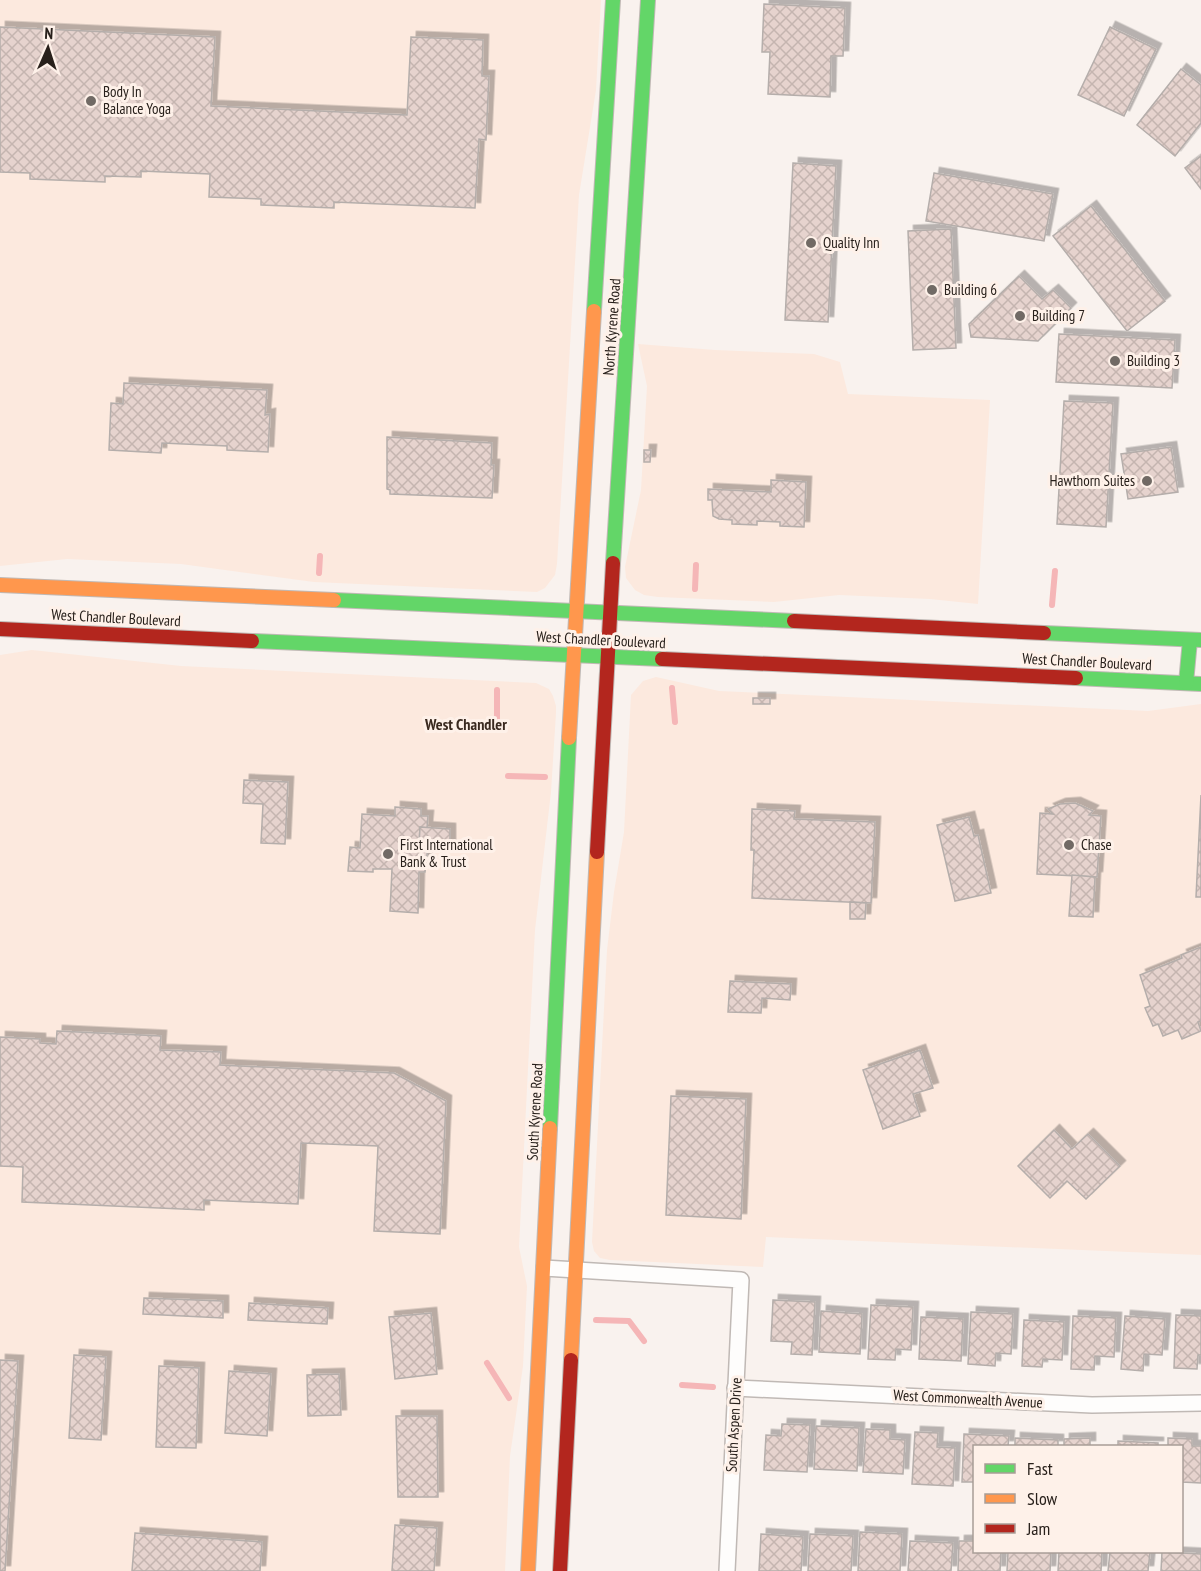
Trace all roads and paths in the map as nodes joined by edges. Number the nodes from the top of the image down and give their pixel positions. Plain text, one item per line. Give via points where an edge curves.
1 (613, 0) edge
2 (648, 0) edge
3 (0, 585) edge
4 (576, 612) junction
5 (611, 614) junction
6 (0, 629) edge
7 (1196, 640) edge
8 (574, 655) junction
9 (607, 657) junction
10 (1186, 683) junction
11 (1201, 684) edge
12 (591, 978) junction
13 (555, 1041) junction
14 (544, 1268) junction
15 (576, 1270) junction
16 (735, 1388) junction
17 (1201, 1403) edge
18 (528, 1571) edge
19 (560, 1571) edge
20 (726, 1571) edge

1 - 4 main road, North Kyrene Road
2 - 5 main road, North Kyrene Road
3 - 4 main road, West Chandler Boulevard
4 - 5 main road, West Chandler Boulevard
4 - 8 main road, North Kyrene Road
5 - 7 main road, West Chandler Boulevard
5 - 9 main road, North Kyrene Road
6 - 8 main road, West Chandler Boulevard
7 - 10 main road
8 - 9 main road, West Chandler Boulevard
8 - 13 main road, South Kyrene Road
9 - 10 main road, West Chandler Boulevard
9 - 12 main road
10 - 11 main road, West Chandler Boulevard
12 - 13 main road via 572,1022
12 - 15 main road
13 - 14 main road, South Kyrene Road
14 - 15 street
14 - 18 main road, South Kyrene Road
15 - 16 street, South Aspen Drive via 741,1280
15 - 19 main road
16 - 17 street, West Commonwealth Avenue via 1092,1405
16 - 20 street, South Aspen Drive

